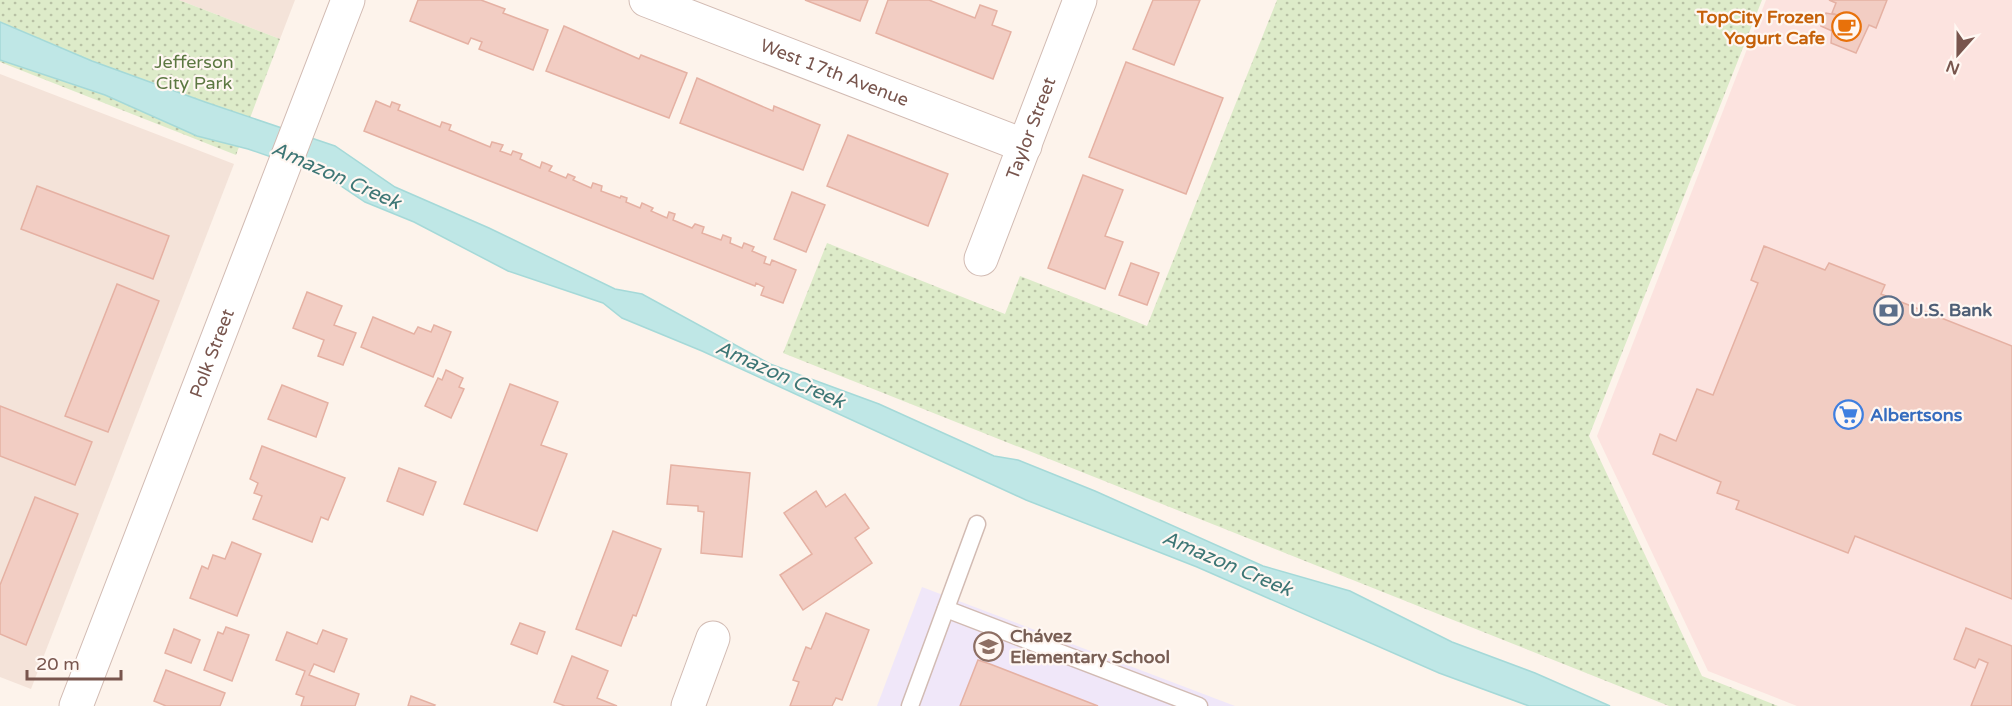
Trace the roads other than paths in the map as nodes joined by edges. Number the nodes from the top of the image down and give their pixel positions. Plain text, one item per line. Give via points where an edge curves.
1 (348, 0) edge
2 (646, 0) edge
3 (1080, 0) edge
4 (1025, 146) junction
5 (981, 259) dead end
6 (977, 524) dead end
7 (946, 609) junction
8 (713, 638) dead end
9 (76, 706) edge
10 (688, 706) edge
11 (910, 706) edge
12 (1199, 706) edge

1 - 9 street, Polk Street
2 - 4 street, West 17th Avenue
3 - 4 street, Taylor Street
4 - 5 street, Taylor Street
6 - 7 lane
7 - 11 lane
7 - 12 lane
8 - 10 street

